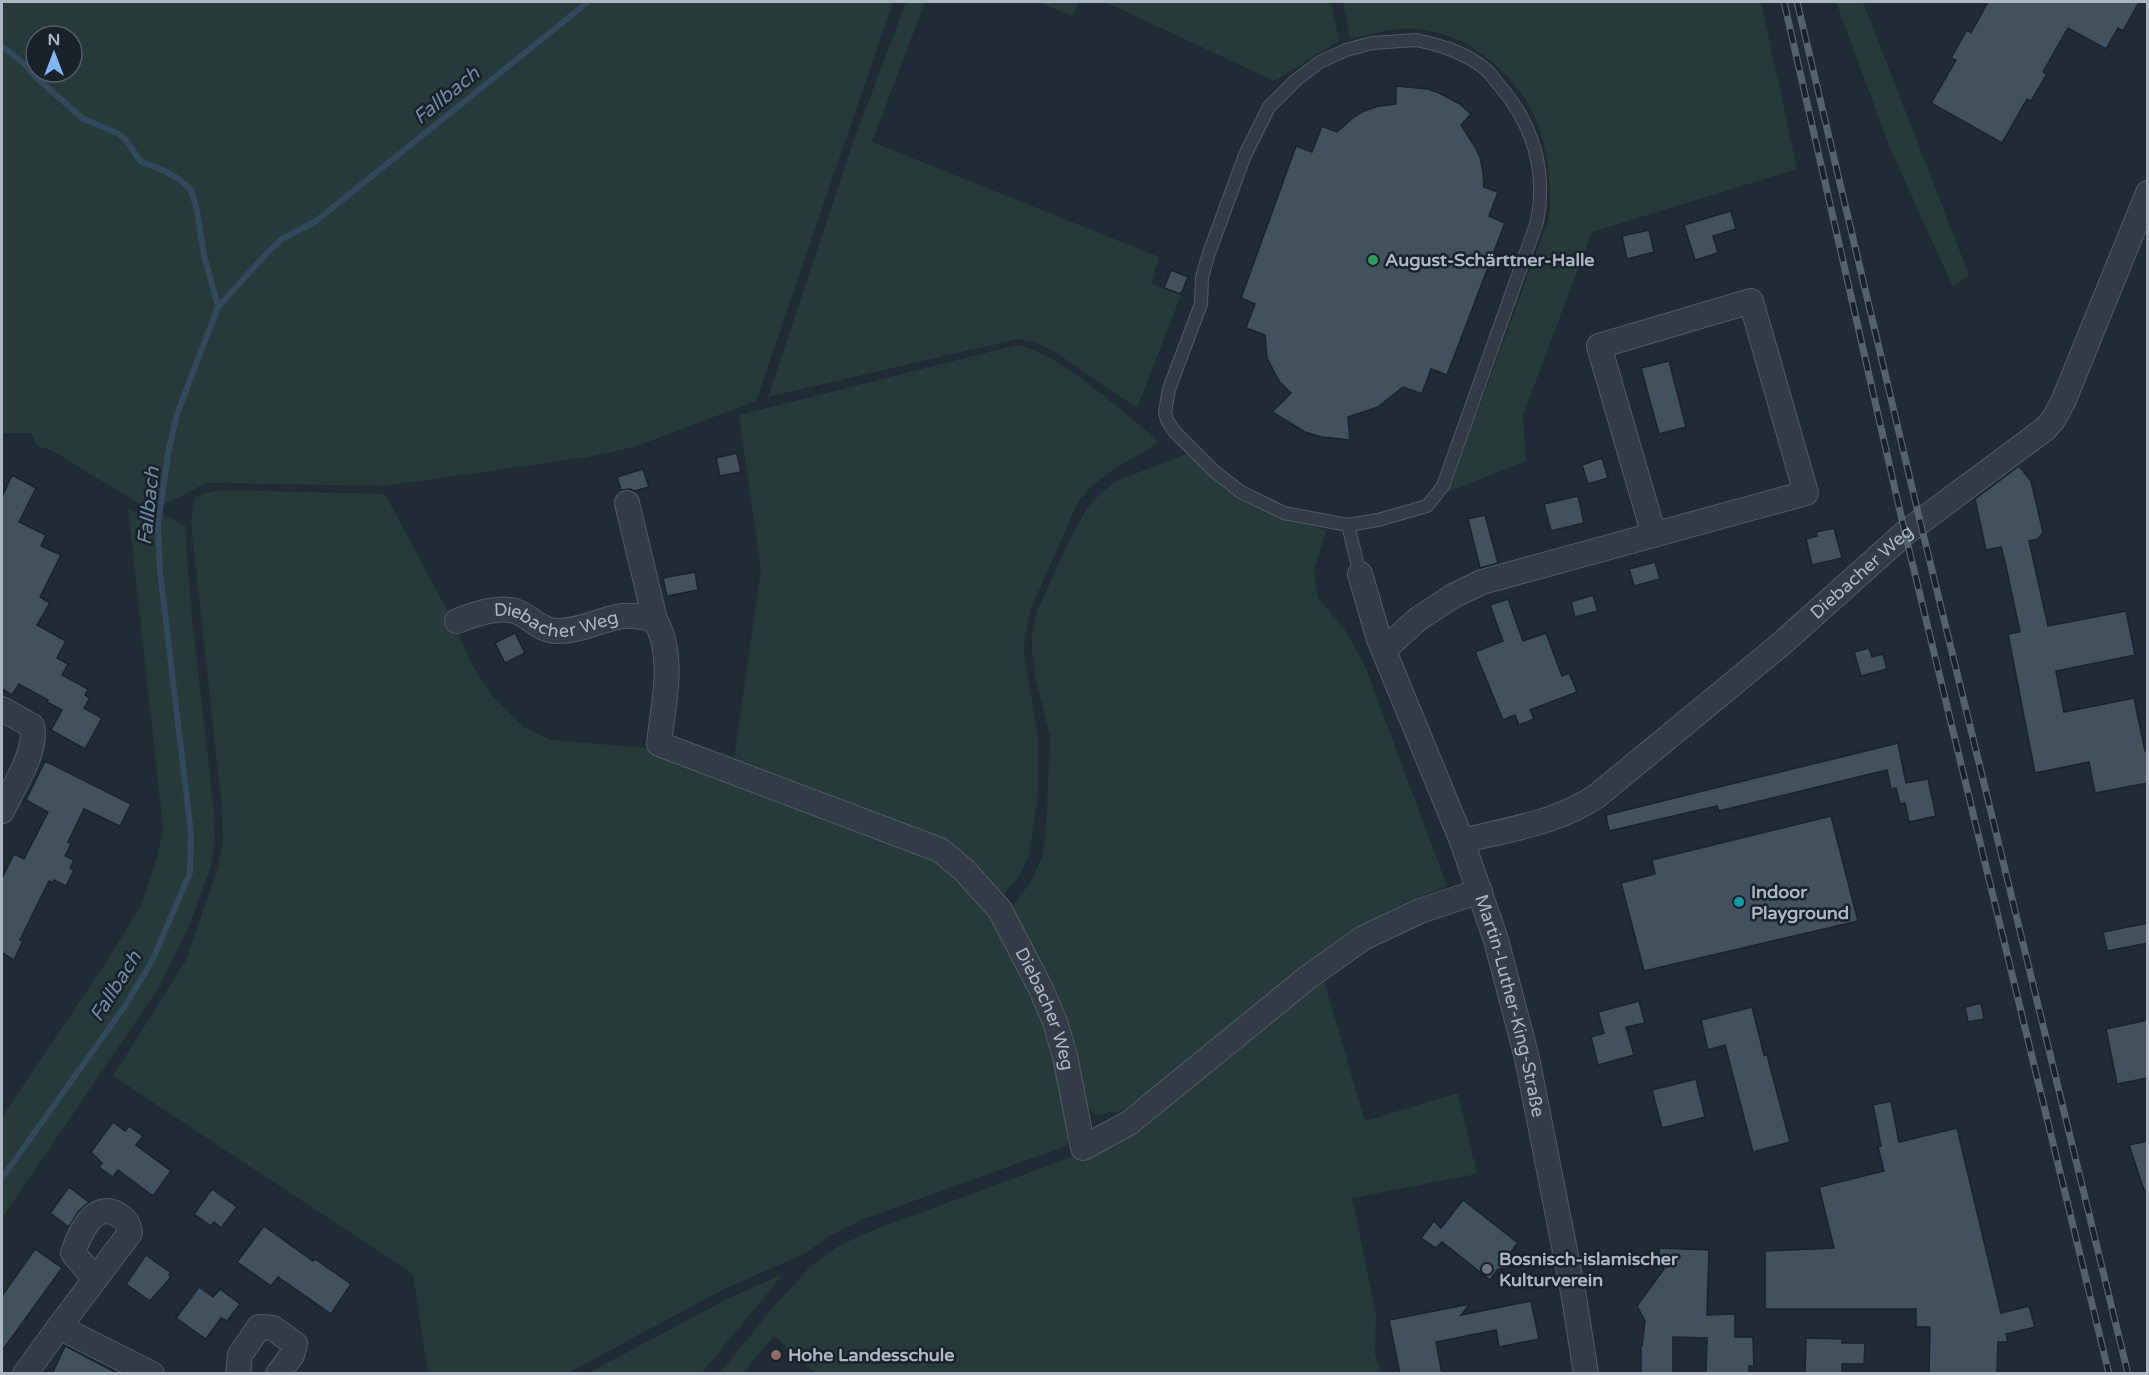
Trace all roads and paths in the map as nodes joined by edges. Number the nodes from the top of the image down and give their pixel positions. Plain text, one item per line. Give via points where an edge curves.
1 (2148, 193) edge
2 (627, 504) dead end
3 (1348, 525) junction
4 (1654, 535) junction
5 (1360, 574) joint
6 (655, 620) junction
7 (457, 621) dead end
8 (1384, 650) junction
9 (2, 709) edge
10 (2, 811) edge
11 (1462, 840) junction
12 (1480, 891) junction
13 (95, 1279) dead end
14 (59, 1327) junction
15 (25, 1374) edge
16 (153, 1374) edge
17 (238, 1374) edge
18 (278, 1374) edge
19 (1586, 1374) edge

1 - 11 street, Diebacher Weg via 2064,402 2045,429 1905,533 1780,645 1581,807
2 - 6 street, Diebacher Weg
3 - 3 lane via 1284,513 1241,492 1205,463 1174,430 1167,420 1166,401 1201,304 1202,277 1209,253 1245,155 1269,107 1320,62 1346,50 1372,43 1416,40 1465,56 1485,69 1506,92 1521,113 1533,141 1541,199 1537,222 1443,486 1427,506
3 - 5 lane
4 - 4 street via 1806,493 1751,301 1599,346
4 - 8 street via 1482,582 1418,619
5 - 8 street, Martin-Luther-King-Straße
6 - 7 street, Diebacher Weg via 623,616 556,631 544,629 515,611 500,610
6 - 12 street, Diebacher Weg via 662,631 666,677 659,744 940,850 1000,910 1055,1022 1083,1148 1129,1122 1307,978 1363,938 1420,911
8 - 11 street, Martin-Luther-King-Straße
9 - 10 street via 32,726 34,735 33,747
11 - 12 street, Martin-Luther-King-Straße
12 - 19 street, Martin-Luther-King-Straße via 1527,1058
13 - 14 street
14 - 15 street
14 - 16 street
17 - 18 street via 240,1355 259,1327 273,1328 295,1344

